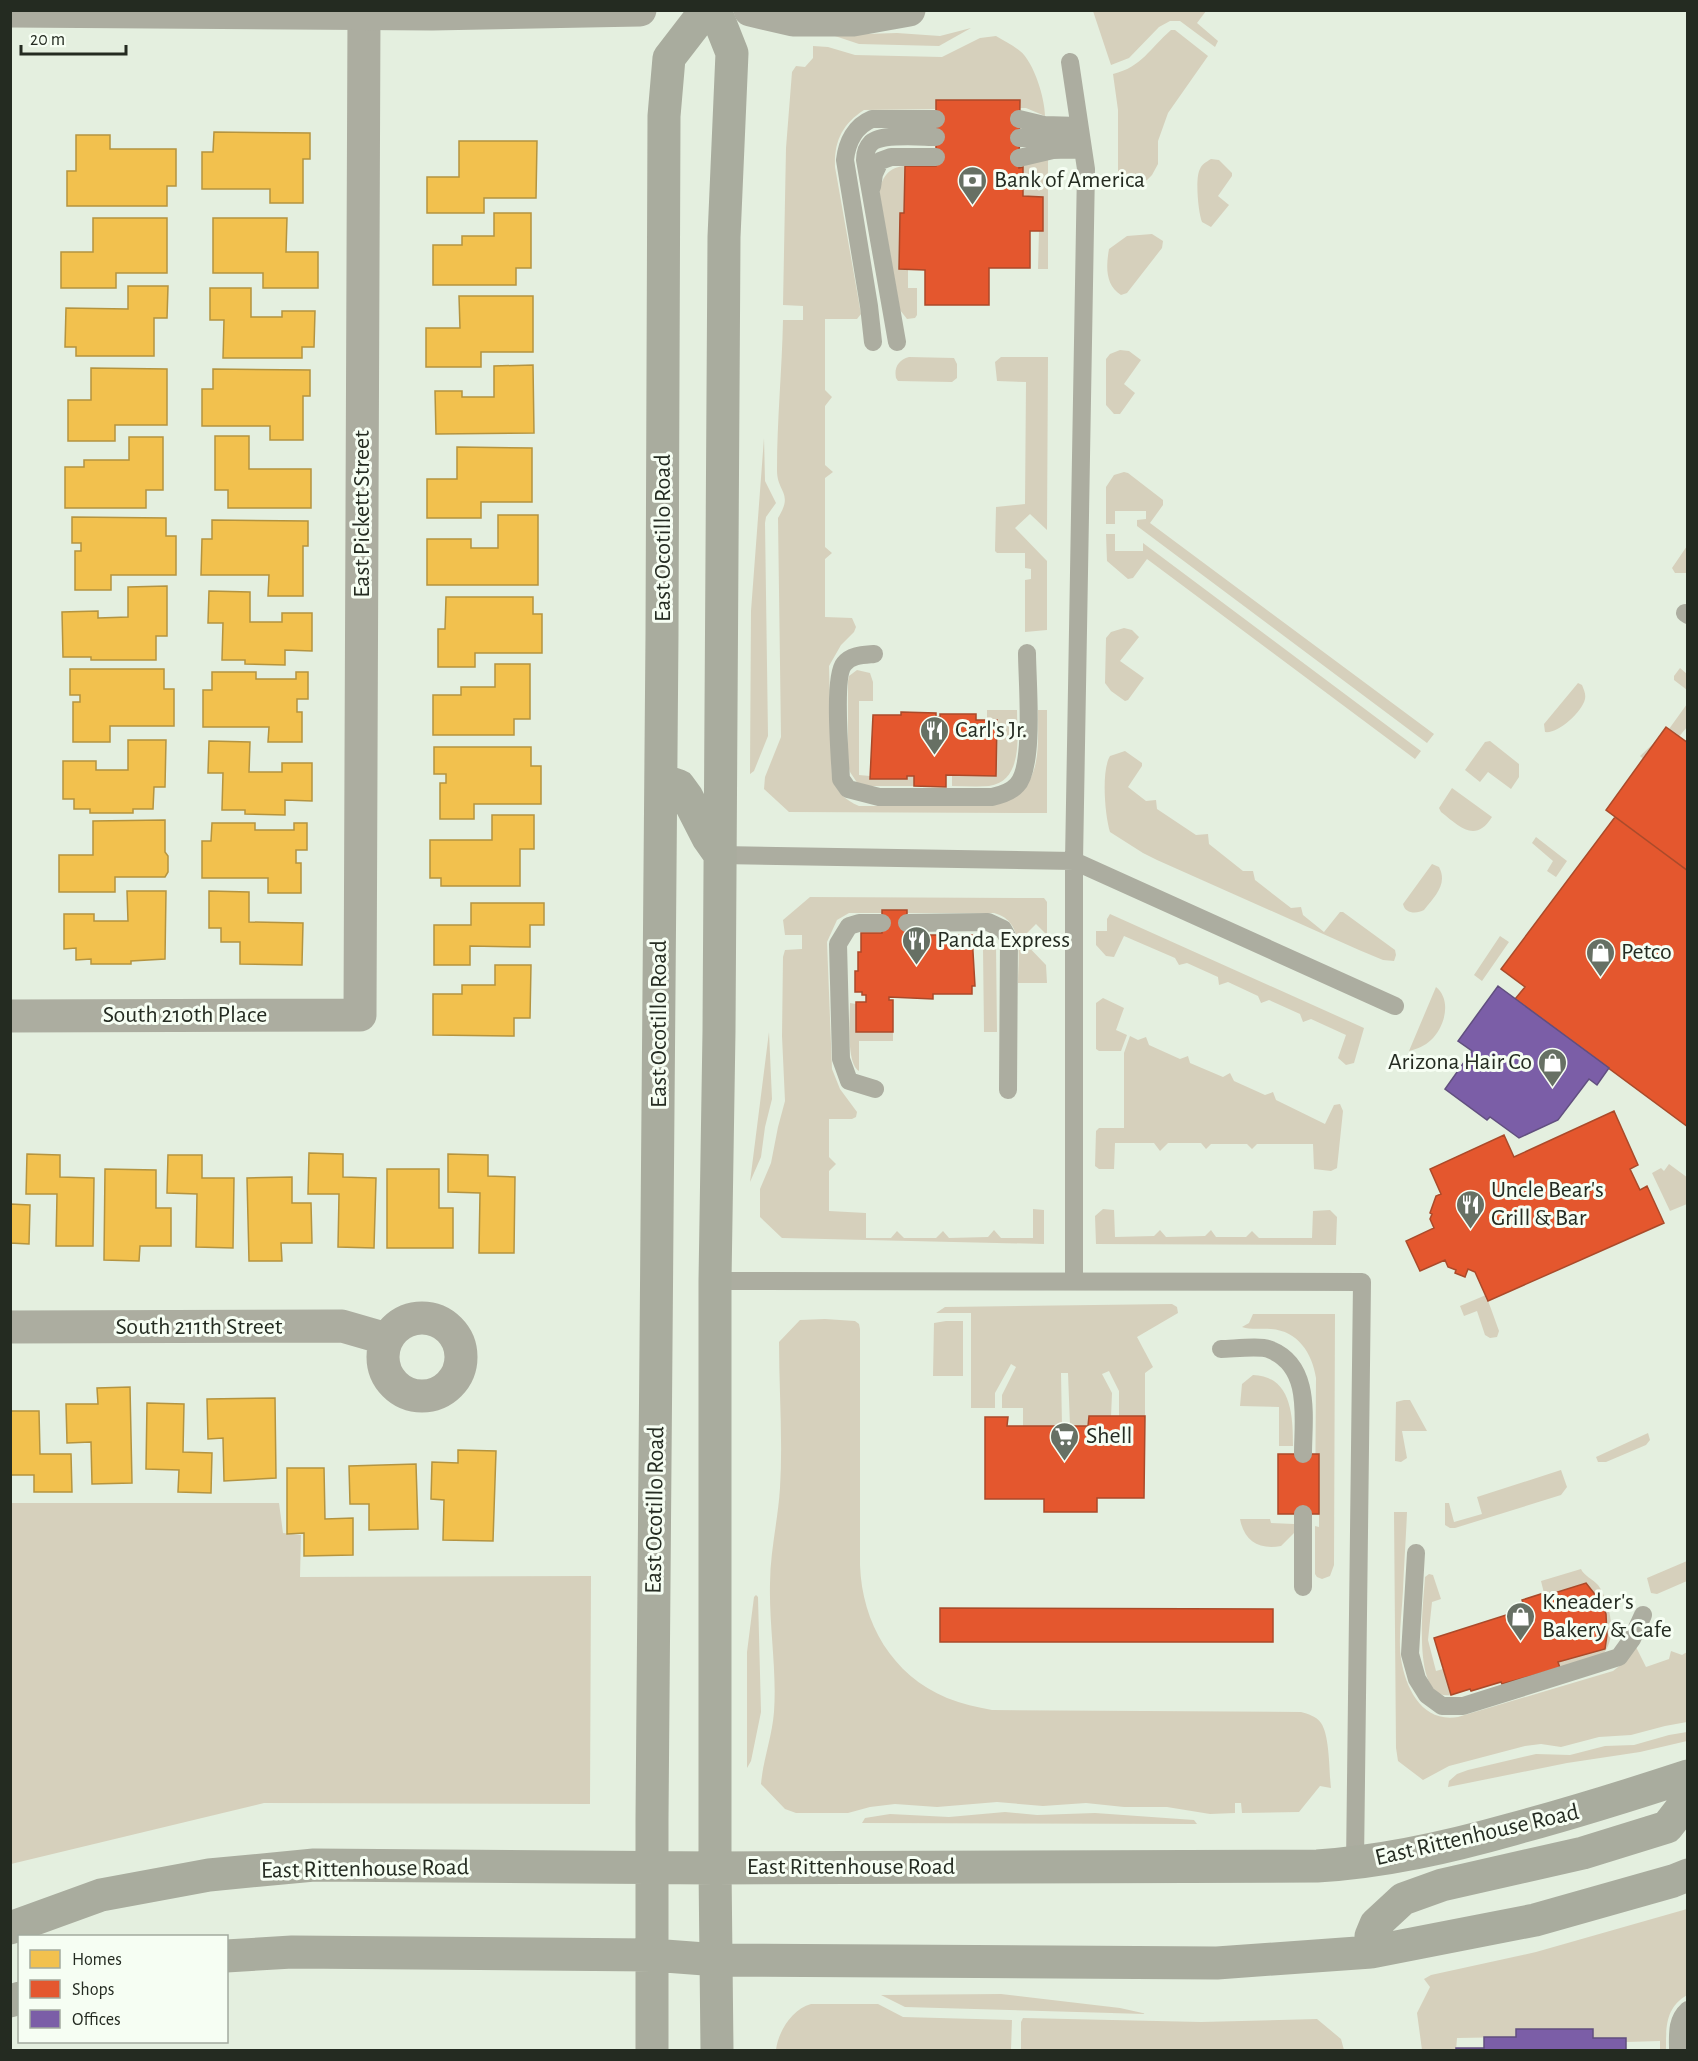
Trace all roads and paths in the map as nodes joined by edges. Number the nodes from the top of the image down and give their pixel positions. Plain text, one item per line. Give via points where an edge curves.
1 (640, 10) edge
2 (706, 10) edge
3 (716, 10) edge
4 (750, 10) edge
5 (909, 10) edge
6 (10, 11) edge
7 (364, 13) junction
8 (1070, 62) dead end
9 (1019, 119) dead end
10 (1019, 138) dead end
11 (1081, 138) junction
12 (936, 157) dead end
13 (1019, 158) dead end
14 (870, 195) junction
15 (873, 342) dead end
16 (897, 342) dead end
17 (1027, 653) dead end
18 (874, 654) dead end
19 (661, 780) junction
20 (720, 855) junction
21 (1074, 861) junction
22 (882, 923) dead end
23 (907, 923) dead end
24 (1395, 1006) dead end
25 (360, 1014) joint
26 (10, 1016) edge
27 (875, 1089) dead end
28 (1008, 1090) dead end
29 (715, 1281) junction
30 (1074, 1281) junction
31 (10, 1327) edge
32 (387, 1339) dead end
33 (1221, 1349) dead end
34 (1303, 1454) dead end
35 (1304, 1514) dead end
36 (1416, 1553) dead end
37 (1303, 1587) dead end
38 (1642, 1615) dead end
39 (1688, 1776) edge
40 (1688, 1800) edge
41 (1355, 1864) junction
42 (652, 1867) junction
43 (715, 1868) junction
44 (1688, 1875) edge
45 (10, 1928) edge
46 (1371, 1952) junction
47 (228, 1956) edge
48 (652, 1956) junction
49 (717, 1960) junction
50 (1688, 2010) edge
51 (652, 2050) edge
52 (717, 2050) edge
53 (1677, 2050) edge

1 - 7 street
2 - 19 main road, East Ocotillo Road via 669,58 664,116
3 - 20 main road via 732,53 724,237
4 - 5 street via 793,20 853,20
6 - 7 street
7 - 25 street, East Pickett Street
8 - 11 lane
9 - 11 lane
10 - 11 lane
11 - 13 lane
11 - 21 lane via 1086,169
12 - 14 lane via 891,157 880,161
14 - 15 lane via 865,160 872,142 936,128 872,119 854,133 846,152
14 - 16 lane
17 - 18 lane via 1027,763 1018,784 992,797 879,797 848,789 841,779 838,680 844,664 856,656
19 - 20 main road via 679,786
19 - 42 main road, East Ocotillo Road
20 - 21 lane
20 - 29 main road
21 - 24 lane
21 - 30 lane
22 - 27 lane via 849,926 838,944 841,1059 849,1081
23 - 28 lane via 988,922 1003,929 1009,940
25 - 26 street, South 210th Place
29 - 30 lane
29 - 43 main road
30 - 41 lane via 1362,1282
31 - 32 street, South 211th Street via 342,1326
33 - 34 lane via 1270,1349 1289,1362 1304,1400
35 - 37 lane
36 - 38 lane via 1410,1654 1417,1679 1427,1695 1442,1706 1463,1706 1618,1657 1632,1639
39 - 41 main road, East Rittenhouse Road via 1460,1844
40 - 46 main road via 1667,1827 1583,1853 1442,1885 1403,1899 1376,1924
41 - 43 main road, East Rittenhouse Road
42 - 43 main road, East Rittenhouse Road
42 - 45 main road, East Rittenhouse Road via 314,1865 220,1874 101,1895
42 - 48 main road, East Ocotillo Road
43 - 49 main road
44 - 46 main road via 1534,1920
46 - 49 main road via 1217,1963
47 - 48 main road via 292,1952
48 - 49 main road
48 - 51 main road, East Ocotillo Road
49 - 52 main road
50 - 53 lane via 1677,2028

